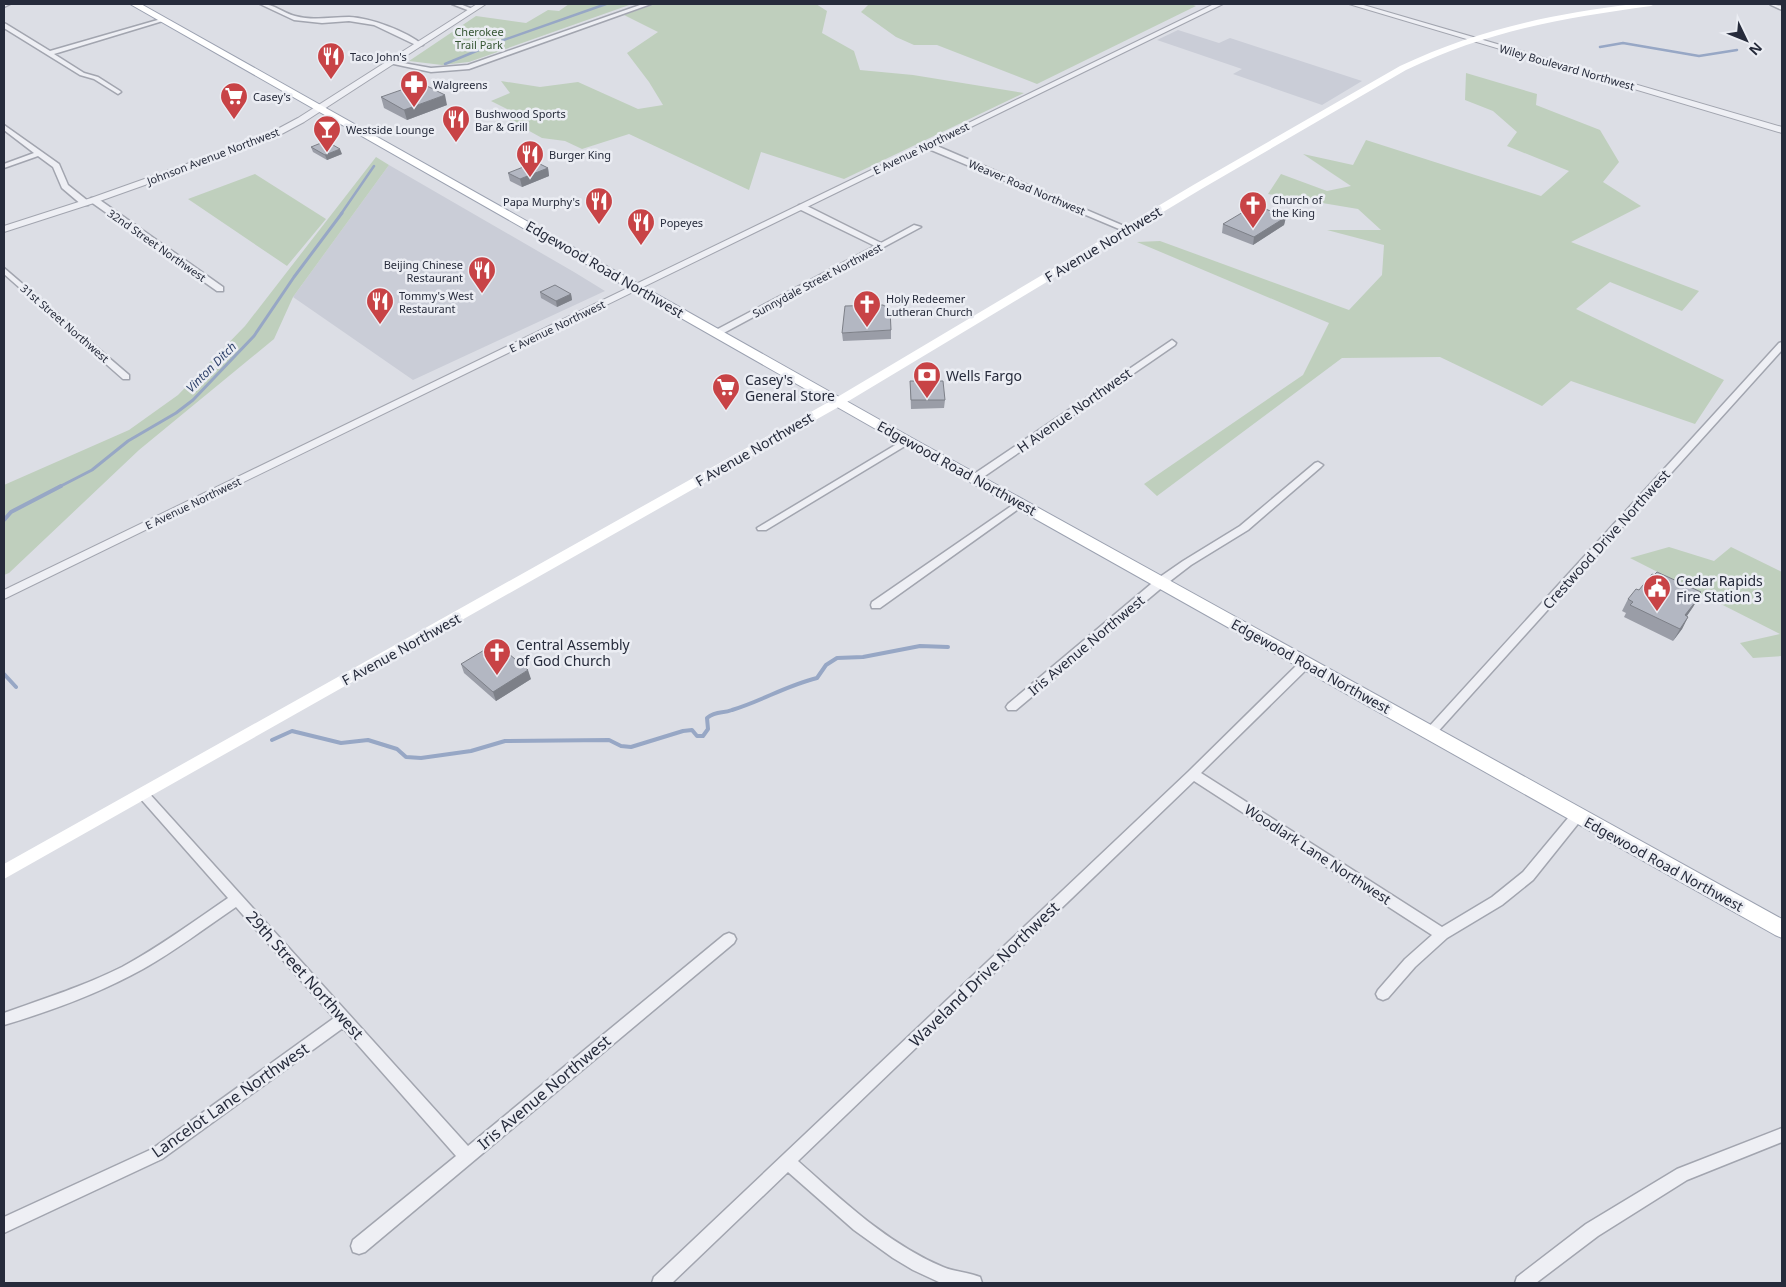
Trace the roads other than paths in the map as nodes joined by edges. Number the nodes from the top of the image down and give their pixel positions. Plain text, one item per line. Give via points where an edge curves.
1 (135, 4) edge
2 (264, 4) edge
3 (454, 4) edge
4 (482, 4) edge
5 (648, 4) edge
6 (1219, 4) edge
7 (1353, 4) edge
8 (1651, 4) edge
9 (1773, 4) edge
10 (1782, 8) edge
11 (472, 10) junction
12 (163, 20) junction
13 (4, 25) edge
14 (1470, 38) junction
15 (420, 44) junction
16 (50, 53) junction
17 (392, 63) junction
18 (118, 92) dead end
19 (320, 108) junction
20 (4, 127) edge
21 (1782, 130) edge
22 (926, 145) junction
23 (40, 153) junction
24 (4, 166) edge
25 (90, 202) junction
26 (802, 206) junction
27 (917, 227) dead end
28 (4, 229) edge
29 (1127, 229) junction
30 (882, 246) junction
31 (4, 270) edge
32 (636, 287) junction
33 (220, 289) dead end
34 (717, 333) junction
35 (1172, 342) dead end
36 (1782, 345) edge
37 (1777, 358) edge
38 (126, 377) dead end
39 (838, 402) junction
40 (907, 441) junction
41 (1318, 465) dead end
42 (975, 478) junction
43 (1020, 503) junction
44 (762, 528) dead end
45 (1161, 582) junction
46 (4, 595) edge
47 (876, 605) dead end
48 (1306, 663) junction
49 (1012, 706) dead end
50 (1430, 733) junction
51 (1193, 774) junction
52 (143, 794) junction
53 (1578, 816) junction
54 (4, 872) edge
55 (237, 899) junction
56 (1782, 929) edge
57 (1442, 934) junction
58 (729, 939) dead end
59 (1383, 994) dead end
60 (4, 1019) edge
61 (344, 1019) junction
62 (1782, 1135) edge
63 (466, 1156) junction
64 (788, 1161) junction
65 (4, 1225) edge
66 (359, 1246) dead end
67 (660, 1283) edge
68 (974, 1283) edge
69 (1523, 1283) edge

1 - 12 main road, Edgewood Road Northwest
2 - 15 street via 294,18 376,23
3 - 11 street
4 - 11 street, Johnson Avenue Northwest
5 - 17 street via 469,67 431,70
6 - 22 street, E Avenue Northwest
7 - 14 street, Wiley Boulevard Northwest
8 - 14 main road, F Avenue Northwest via 1534,21
9 - 10 street
11 - 15 street, Johnson Avenue Northwest
12 - 16 street
12 - 19 main road, Edgewood Road Northwest
13 - 16 street
14 - 21 street, Wiley Boulevard Northwest
14 - 29 main road, F Avenue Northwest via 1403,68
15 - 17 street, Johnson Avenue Northwest
16 - 18 street
17 - 19 street, Johnson Avenue Northwest
19 - 25 street, Johnson Avenue Northwest via 257,142
19 - 32 main road, Edgewood Road Northwest
20 - 23 street, 32nd Street Northwest
22 - 26 street, E Avenue Northwest
22 - 29 street, Weaver Road Northwest
23 - 24 street
23 - 25 street, 32nd Street Northwest via 56,166 65,186
25 - 28 street, Johnson Avenue Northwest
25 - 33 street, 32nd Street Northwest
26 - 30 street
26 - 32 street, E Avenue Northwest
27 - 30 street, Sunnydale Street Northwest
29 - 39 main road, F Avenue Northwest
30 - 34 street, Sunnydale Street Northwest
31 - 38 street, 31st Street Northwest
32 - 34 main road, Edgewood Road Northwest
32 - 46 street, E Avenue Northwest
34 - 39 main road, Edgewood Road Northwest
35 - 42 street, H Avenue Northwest
36 - 37 street, Crestwood Drive Northwest
37 - 50 street, Crestwood Drive Northwest
39 - 40 main road, Edgewood Road Northwest
39 - 52 main road, F Avenue Northwest
40 - 42 main road, Edgewood Road Northwest
40 - 44 street
41 - 45 street, Iris Avenue Northwest via 1244,528
42 - 43 main road, Edgewood Road Northwest
43 - 45 main road, Edgewood Road Northwest
43 - 47 street
45 - 48 main road, Edgewood Road Northwest
45 - 49 street, Iris Avenue Northwest
48 - 50 main road, Edgewood Road Northwest
48 - 51 street, Waveland Drive Northwest
50 - 53 main road, Edgewood Road Northwest
51 - 57 street, Woodlark Lane Northwest
51 - 64 street, Waveland Drive Northwest
52 - 54 main road, F Avenue Northwest
52 - 55 street, 29th Street Northwest
53 - 56 main road, Edgewood Road Northwest
53 - 57 street via 1528,876 1497,900
55 - 60 street via 126,972
55 - 61 street, 29th Street Northwest
57 - 59 street
58 - 63 street, Iris Avenue Northwest
61 - 63 street, 29th Street Northwest
61 - 65 street, Lancelot Lane Northwest via 157,1154
62 - 69 street via 1682,1174 1592,1230
63 - 66 street, Iris Avenue Northwest
64 - 67 street, Waveland Drive Northwest
64 - 68 street via 849,1216 891,1248 942,1275

